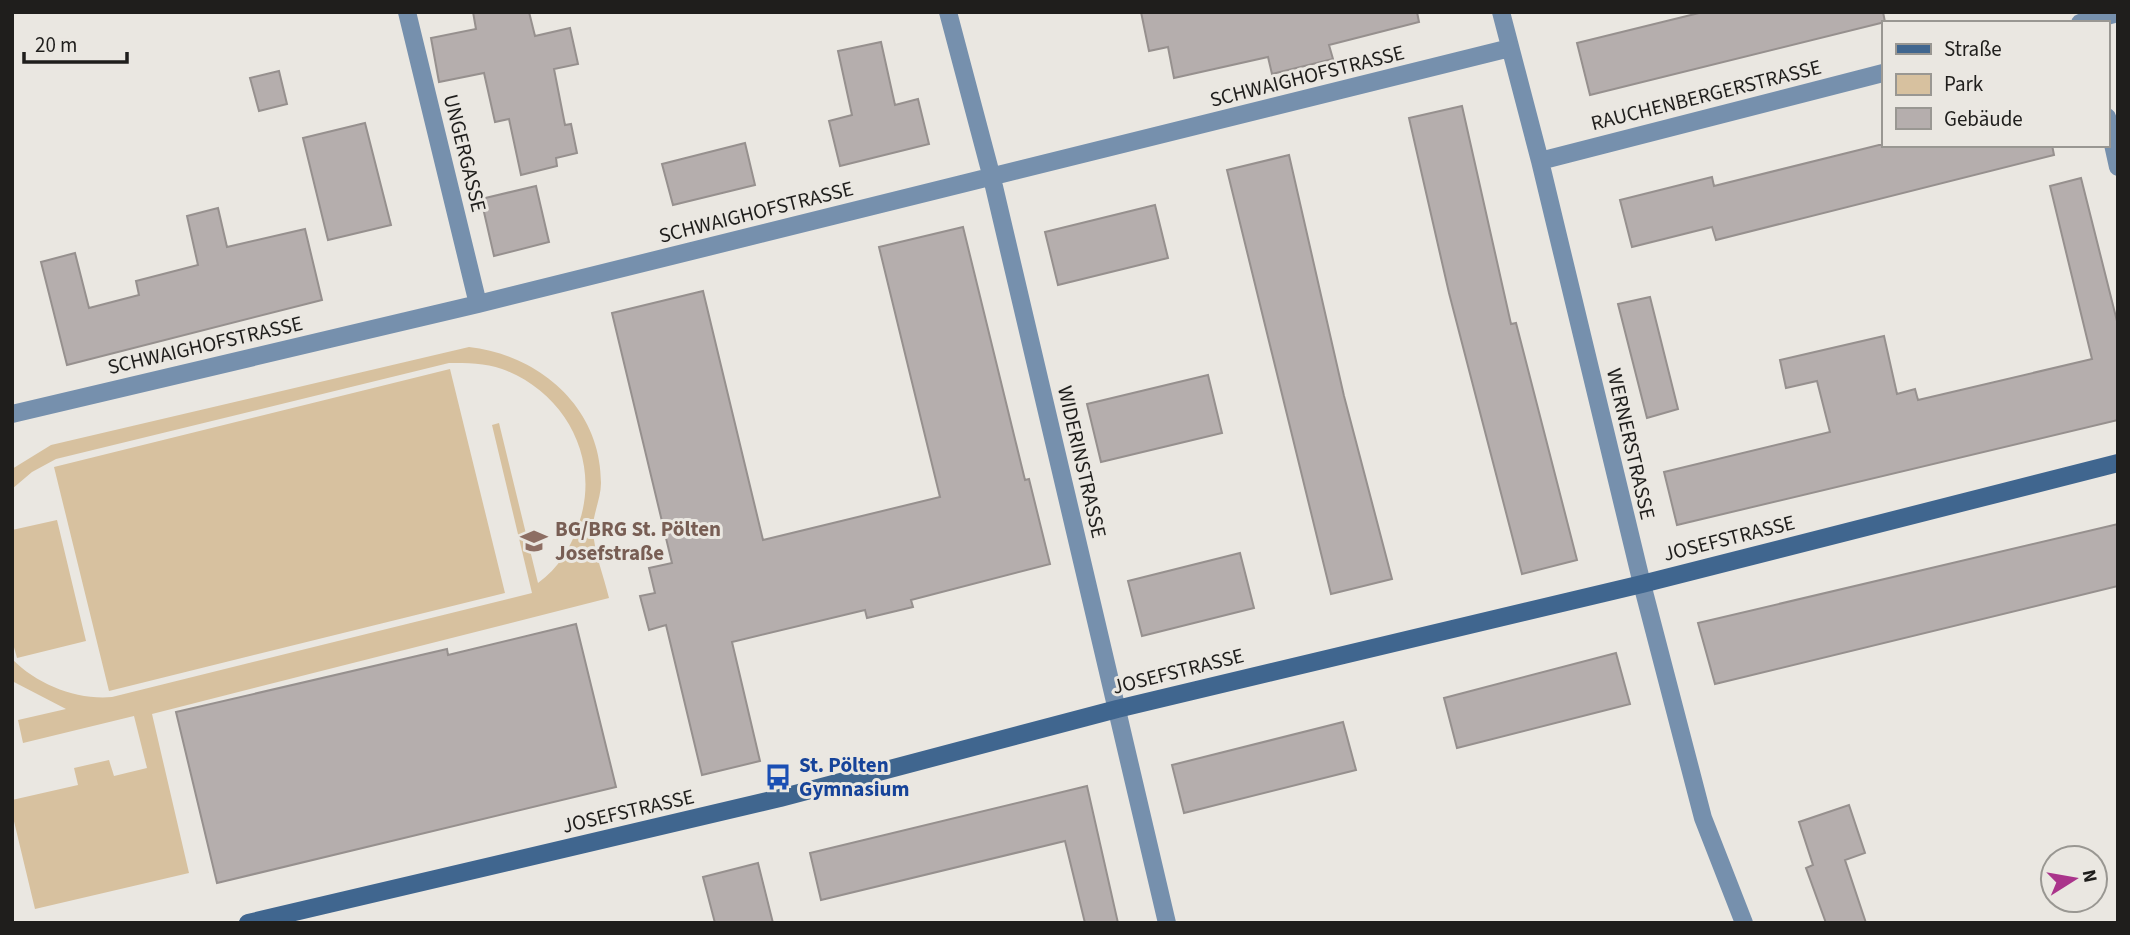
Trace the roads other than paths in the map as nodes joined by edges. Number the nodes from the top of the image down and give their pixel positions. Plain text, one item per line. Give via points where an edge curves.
1 (407, 12) edge
2 (948, 12) edge
3 (1501, 12) edge
4 (2118, 13) edge
5 (2085, 20) edge
6 (1510, 48) junction
7 (1882, 73) edge
8 (2109, 126) edge
9 (1540, 161) junction
10 (2118, 167) edge
11 (992, 178) junction
12 (478, 304) junction
13 (12, 414) edge
14 (2118, 463) edge
15 (1642, 584) junction
16 (1117, 709) junction
17 (248, 923) edge
18 (1167, 923) edge
19 (1744, 923) edge

1 - 12 street, UNGERGASSE
2 - 11 street, WIDERINSTRASSE
3 - 6 street, WERNERSTRASSE
4 - 5 street
6 - 9 street, WERNERSTRASSE
6 - 11 street, SCHWAIGHOFSTRASSE
7 - 9 street, RAUCHENBERGERSTRASSE
8 - 10 street
9 - 15 street, WERNERSTRASSE
11 - 12 street, SCHWAIGHOFSTRASSE
11 - 16 street, WIDERINSTRASSE
12 - 13 street, SCHWAIGHOFSTRASSE
14 - 15 street, JOSEFSTRASSE
15 - 16 street, JOSEFSTRASSE
15 - 19 street, WERNERSTRASSE via 1703,818
16 - 17 street, JOSEFSTRASSE via 780,798
16 - 18 street, WIDERINSTRASSE

